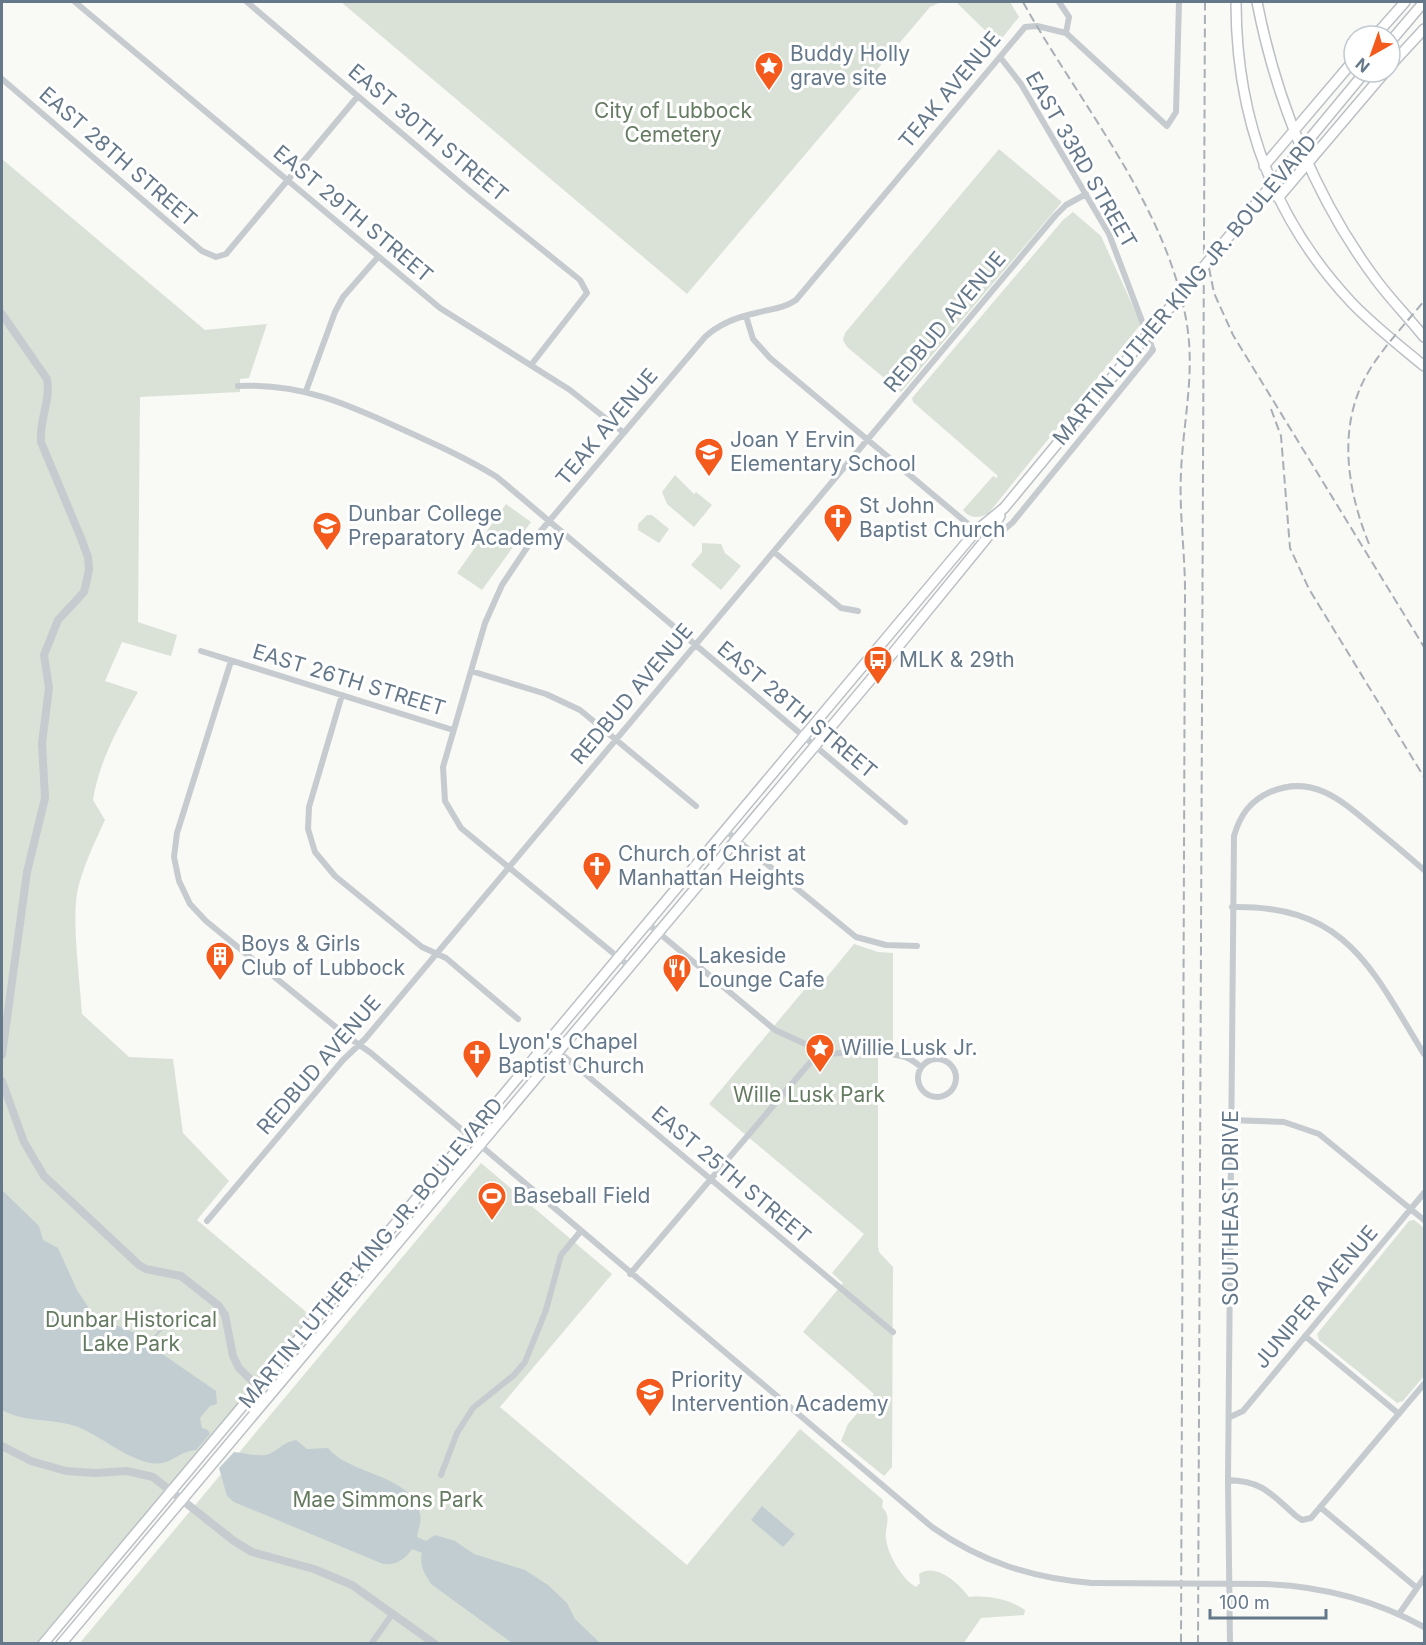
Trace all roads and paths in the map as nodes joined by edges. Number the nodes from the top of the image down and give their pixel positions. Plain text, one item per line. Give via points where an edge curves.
1 (75, 2) edge
2 (247, 2) edge
3 (1059, 2) edge
4 (1179, 2) edge
5 (1236, 2) edge
6 (1257, 2) edge
7 (1405, 2) edge
8 (1424, 2) edge
9 (1386, 24) edge
10 (1402, 28) edge
11 (1424, 32) edge
12 (1066, 33) junction
13 (1402, 54) edge
14 (1000, 57) junction
15 (1342, 74) edge
16 (2, 79) edge
17 (1355, 84) edge
18 (1375, 84) edge
19 (358, 96) junction
20 (1295, 128) junction
21 (1307, 162) junction
22 (1264, 166) junction
23 (287, 180) junction
24 (1086, 194) junction
25 (1278, 198) junction
26 (378, 257) junction
27 (2, 315) edge
28 (746, 316) junction
29 (1425, 337) edge
30 (531, 365) junction
31 (1425, 366) edge
32 (238, 386) dead end
33 (306, 391) junction
34 (624, 433) junction
35 (869, 440) junction
36 (1004, 508) junction
37 (549, 521) junction
38 (976, 531) junction
39 (986, 539) junction
40 (774, 552) junction
41 (858, 611) dead end
42 (695, 645) junction
43 (201, 651) dead end
44 (231, 660) junction
45 (471, 671) junction
46 (342, 695) junction
47 (453, 730) junction
48 (803, 737) junction
49 (616, 738) junction
50 (814, 746) junction
51 (696, 806) dead end
52 (905, 822) dead end
53 (725, 830) junction
54 (736, 839) junction
55 (508, 866) junction
56 (1425, 870) edge
57 (1232, 907) junction
58 (647, 923) junction
59 (658, 932) junction
60 (917, 946) dead end
61 (436, 954) junction
62 (618, 957) junction
63 (630, 966) junction
64 (518, 1019) dead end
65 (547, 1042) junction
66 (359, 1045) junction
67 (558, 1051) junction
68 (828, 1054) junction
69 (1425, 1054) edge
70 (2, 1055) edge
71 (921, 1067) junction
72 (2, 1081) edge
73 (1231, 1120) junction
74 (467, 1136) junction
75 (478, 1146) junction
76 (711, 1180) junction
77 (1425, 1193) edge
78 (1412, 1209) junction
79 (1425, 1220) edge
80 (207, 1221) dead end
81 (580, 1232) junction
82 (630, 1274) junction
83 (893, 1332) dead end
84 (1305, 1336) junction
85 (1425, 1384) edge
86 (259, 1388) junction
87 (1399, 1414) junction
88 (1230, 1417) junction
89 (2, 1446) edge
90 (441, 1475) dead end
91 (1228, 1480) junction
92 (172, 1491) junction
93 (183, 1500) junction
94 (1320, 1508) junction
95 (1425, 1578) edge
96 (1417, 1588) junction
97 (393, 1613) junction
98 (1399, 1614) junction
99 (1425, 1628) edge
100 (43, 1644) edge
101 (61, 1644) edge
102 (371, 1644) edge
103 (435, 1644) edge
104 (1230, 1644) edge

1 - 23 street, EAST 29TH STREET
2 - 19 street, EAST 30TH STREET
3 - 12 street via 1069,17
4 - 12 street via 1176,112 1167,126
5 - 22 main road via 1236,45 1243,98
6 - 20 main road via 1266,48
7 - 9 main road
8 - 10 main road
11 - 13 main road
12 - 14 street, TEAK AVENUE via 1025,27
14 - 24 street, EAST 33RD STREET via 1021,84
14 - 28 street, TEAK AVENUE via 796,300
15 - 20 main road
16 - 23 street, EAST 28TH STREET via 202,251 216,257 226,254
17 - 36 main road, MARTIN LUTHER KING JR. BOULEVARD, bridge
18 - 21 main road
19 - 23 street
19 - 30 street, EAST 30TH STREET via 580,280 587,293
20 - 21 main road
20 - 22 main road
21 - 25 main road
21 - 29 main road via 1328,205 1377,282
22 - 25 main road
23 - 26 street, EAST 29TH STREET
24 - 35 street, REDBUD AVENUE via 1055,216
24 - 39 street, EAST 33RD STREET via 1109,234 1153,350 1018,517 997,536
25 - 31 main road via 1305,246 1335,284 1375,325
26 - 30 street, EAST 29TH STREET via 449,314
26 - 33 street via 343,297
27 - 70 street via 47,379 41,442 81,538 89,570 84,592 58,620 44,655 49,688 42,743 45,798 27,872
28 - 34 street, TEAK AVENUE via 705,337
28 - 35 street via 760,348
30 - 34 street, EAST 29TH STREET via 577,394
32 - 33 street, EAST 28TH STREET
33 - 37 street, EAST 28TH STREET via 346,404 467,459 497,477
34 - 37 street, TEAK AVENUE
35 - 38 street
35 - 40 street, REDBUD AVENUE
36 - 38 main road, MARTIN LUTHER KING JR. BOULEVARD
36 - 39 main road, MARTIN LUTHER KING JR. BOULEVARD
37 - 42 street, EAST 28TH STREET
37 - 45 street, TEAK AVENUE via 502,585 485,623
38 - 39 street
38 - 48 main road, MARTIN LUTHER KING JR. BOULEVARD
39 - 50 main road, MARTIN LUTHER KING JR. BOULEVARD
40 - 41 street via 841,608
40 - 42 street, REDBUD AVENUE
42 - 48 street, EAST 28TH STREET
42 - 49 street, REDBUD AVENUE
43 - 44 street, EAST 26TH STREET
44 - 46 street, EAST 26TH STREET
44 - 66 street via 177,833 176,869 184,893 206,921
45 - 47 street, TEAK AVENUE
45 - 49 street via 564,702
46 - 47 street, EAST 26TH STREET
46 - 61 street via 311,797 311,842 328,870 422,947
47 - 55 street, EAST 26TH STREET via 443,767 445,801 460,828
48 - 50 street, EAST 28TH STREET
48 - 53 main road, MARTIN LUTHER KING JR. BOULEVARD
49 - 51 street
49 - 55 street, REDBUD AVENUE
50 - 52 street, EAST 28TH STREET
50 - 54 main road, MARTIN LUTHER KING JR. BOULEVARD
53 - 54 street
53 - 58 main road, MARTIN LUTHER KING JR. BOULEVARD
54 - 59 main road, MARTIN LUTHER KING JR. BOULEVARD
54 - 60 street via 856,937 886,945
55 - 61 street, REDBUD AVENUE
55 - 62 street, EAST 26TH STREET
56 - 57 street, SOUTHEAST DRIVE via 1328,792 1293,786 1274,790 1248,806 1237,826
57 - 69 street via 1257,906 1291,913 1344,939 1373,971
57 - 73 street, SOUTHEAST DRIVE
58 - 59 street
58 - 62 main road, MARTIN LUTHER KING JR. BOULEVARD
59 - 63 main road, MARTIN LUTHER KING JR. BOULEVARD
59 - 68 street via 775,1030
61 - 64 street via 446,958
61 - 66 street, REDBUD AVENUE
62 - 63 street, EAST 26TH STREET
62 - 65 main road, MARTIN LUTHER KING JR. BOULEVARD
63 - 67 main road, MARTIN LUTHER KING JR. BOULEVARD
65 - 67 street, EAST 25TH STREET
65 - 74 main road, MARTIN LUTHER KING JR. BOULEVARD
66 - 74 street
66 - 80 street, REDBUD AVENUE
67 - 75 main road, MARTIN LUTHER KING JR. BOULEVARD
67 - 76 street, EAST 25TH STREET
68 - 71 street via 895,1054
68 - 76 street via 807,1064
71 - 71 street via 918,1080 924,1093 936,1098 951,1092 956,1077 949,1064 933,1060
72 - 86 street via 24,1142 44,1176 139,1265 181,1276 219,1306 225,1315 233,1356
73 - 78 street via 1284,1122 1319,1134
73 - 88 street, SOUTHEAST DRIVE
74 - 75 street
74 - 86 main road, MARTIN LUTHER KING JR. BOULEVARD
75 - 81 street
75 - 93 main road, MARTIN LUTHER KING JR. BOULEVARD
76 - 82 street
76 - 83 street, EAST 25TH STREET
77 - 78 street, JUNIPER AVENUE
78 - 79 street
78 - 84 street, JUNIPER AVENUE
81 - 82 street
81 - 90 street via 561,1255 546,1310 525,1362 472,1408 457,1433
82 - 98 street, bridge via 964,1549 1054,1580 1298,1585 1338,1592
84 - 87 street
84 - 88 street, JUNIPER AVENUE via 1243,1411
85 - 87 street
86 - 92 main road, MARTIN LUTHER KING JR. BOULEVARD
87 - 94 street
88 - 91 street, SOUTHEAST DRIVE
89 - 92 street via 46,1467 80,1473 141,1473
91 - 94 street via 1259,1485 1302,1520 1311,1518
91 - 104 street, SOUTHEAST DRIVE
92 - 93 street
92 - 100 main road, MARTIN LUTHER KING JR. BOULEVARD
93 - 97 street via 252,1552 336,1576
93 - 101 main road, MARTIN LUTHER KING JR. BOULEVARD
94 - 96 street
95 - 96 street
96 - 98 street
97 - 102 street
97 - 103 street
98 - 99 street

